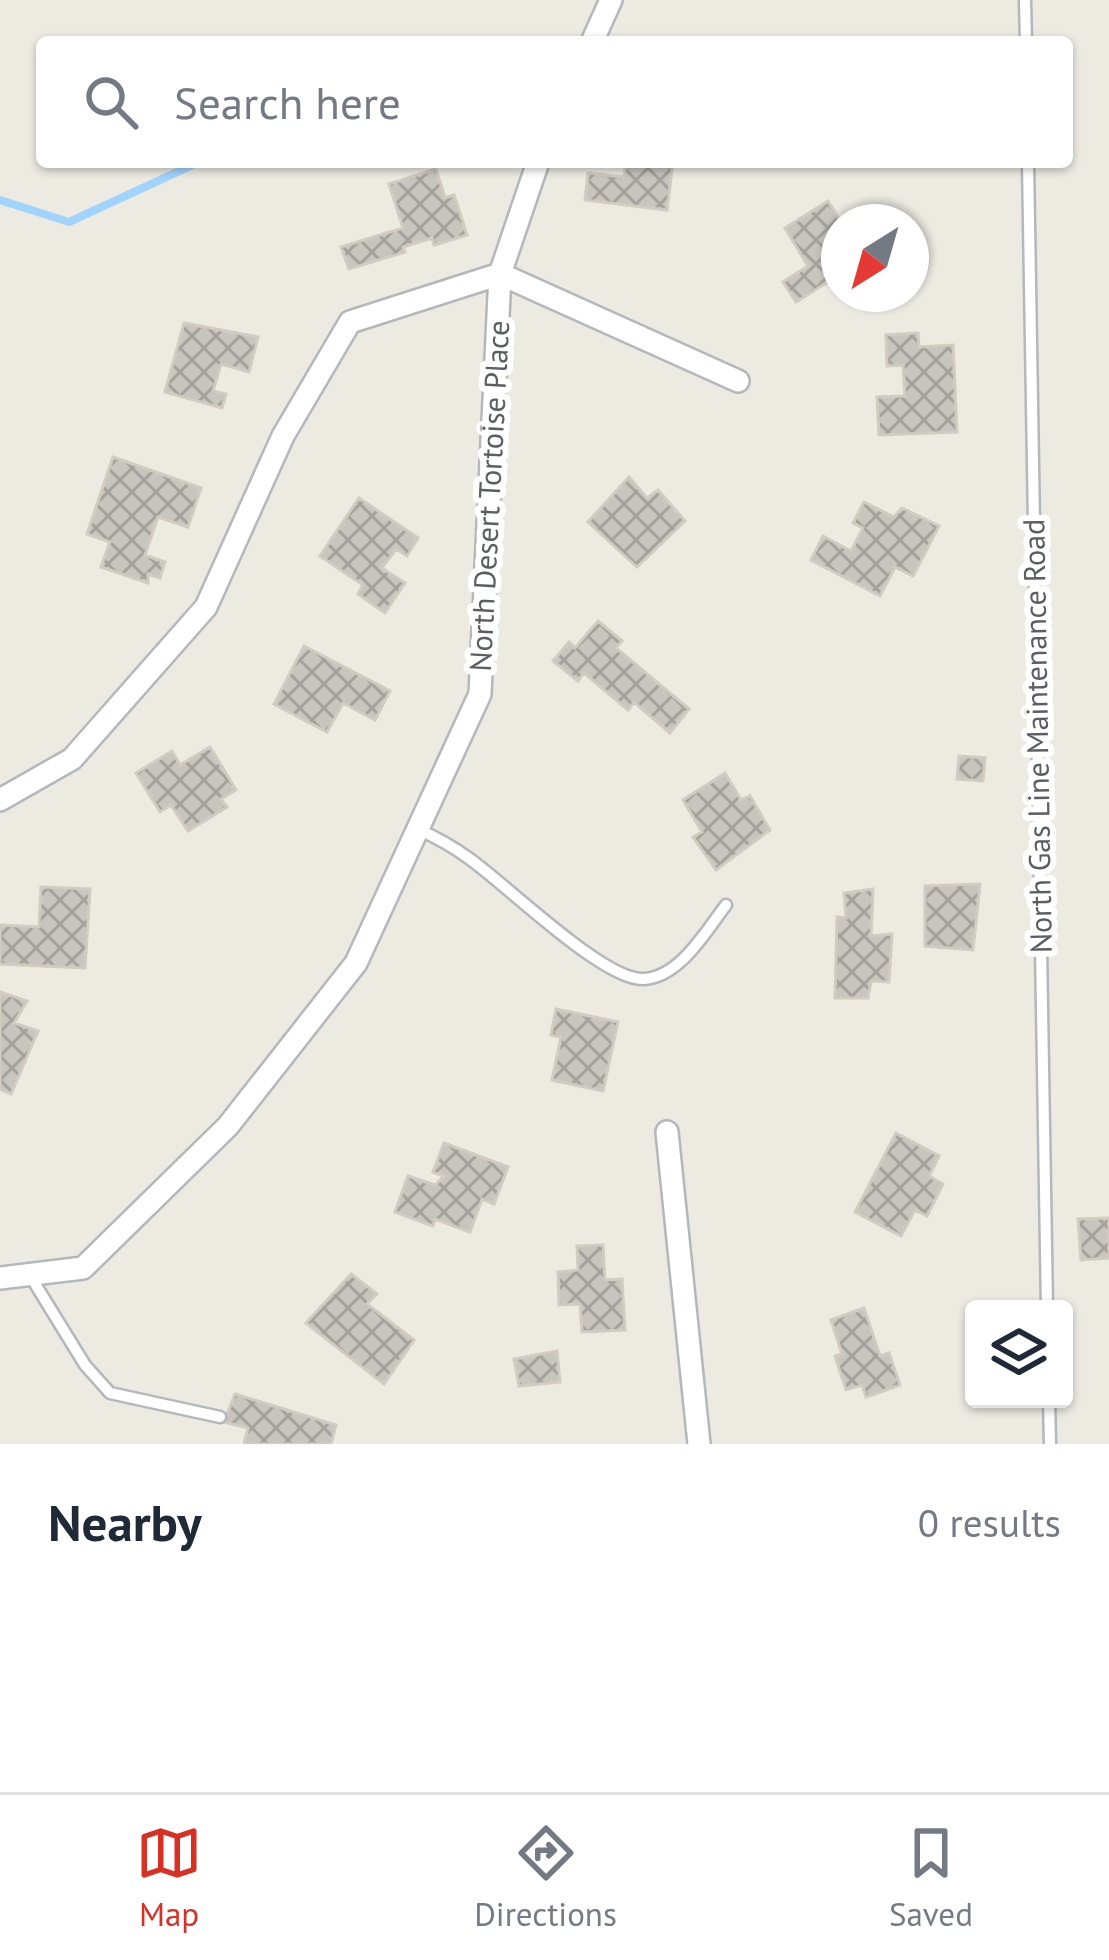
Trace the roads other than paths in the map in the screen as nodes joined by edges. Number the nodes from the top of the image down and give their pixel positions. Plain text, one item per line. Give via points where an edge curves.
1 (611, 0) edge
2 (1025, 0) edge
3 (595, 36) edge
4 (1026, 36) edge
5 (536, 168) edge
6 (1028, 168) edge
7 (500, 274) junction
8 (738, 381) dead end
9 (0, 800) edge
10 (418, 829) junction
11 (726, 905) dead end
12 (667, 1132) dead end
13 (29, 1274) junction
14 (0, 1278) edge
15 (1047, 1300) edge
16 (1049, 1408) edge
17 (220, 1417) dead end
18 (699, 1444) edge
19 (1050, 1444) edge

1 - 3 street
2 - 4 lane
5 - 7 street, North Desert Tortoise Place
6 - 15 lane, North Gas Line Maintenance Road
7 - 8 street
7 - 9 street via 350,322 283,436 206,607 72,759
7 - 10 street, North Desert Tortoise Place via 480,694
10 - 11 lane via 467,856 626,976 673,968
10 - 13 street, North Desert Tortoise Place via 356,963 232,1122 83,1268
12 - 18 street
13 - 14 street, North Desert Tortoise Place
13 - 17 lane via 110,1393
16 - 19 lane

